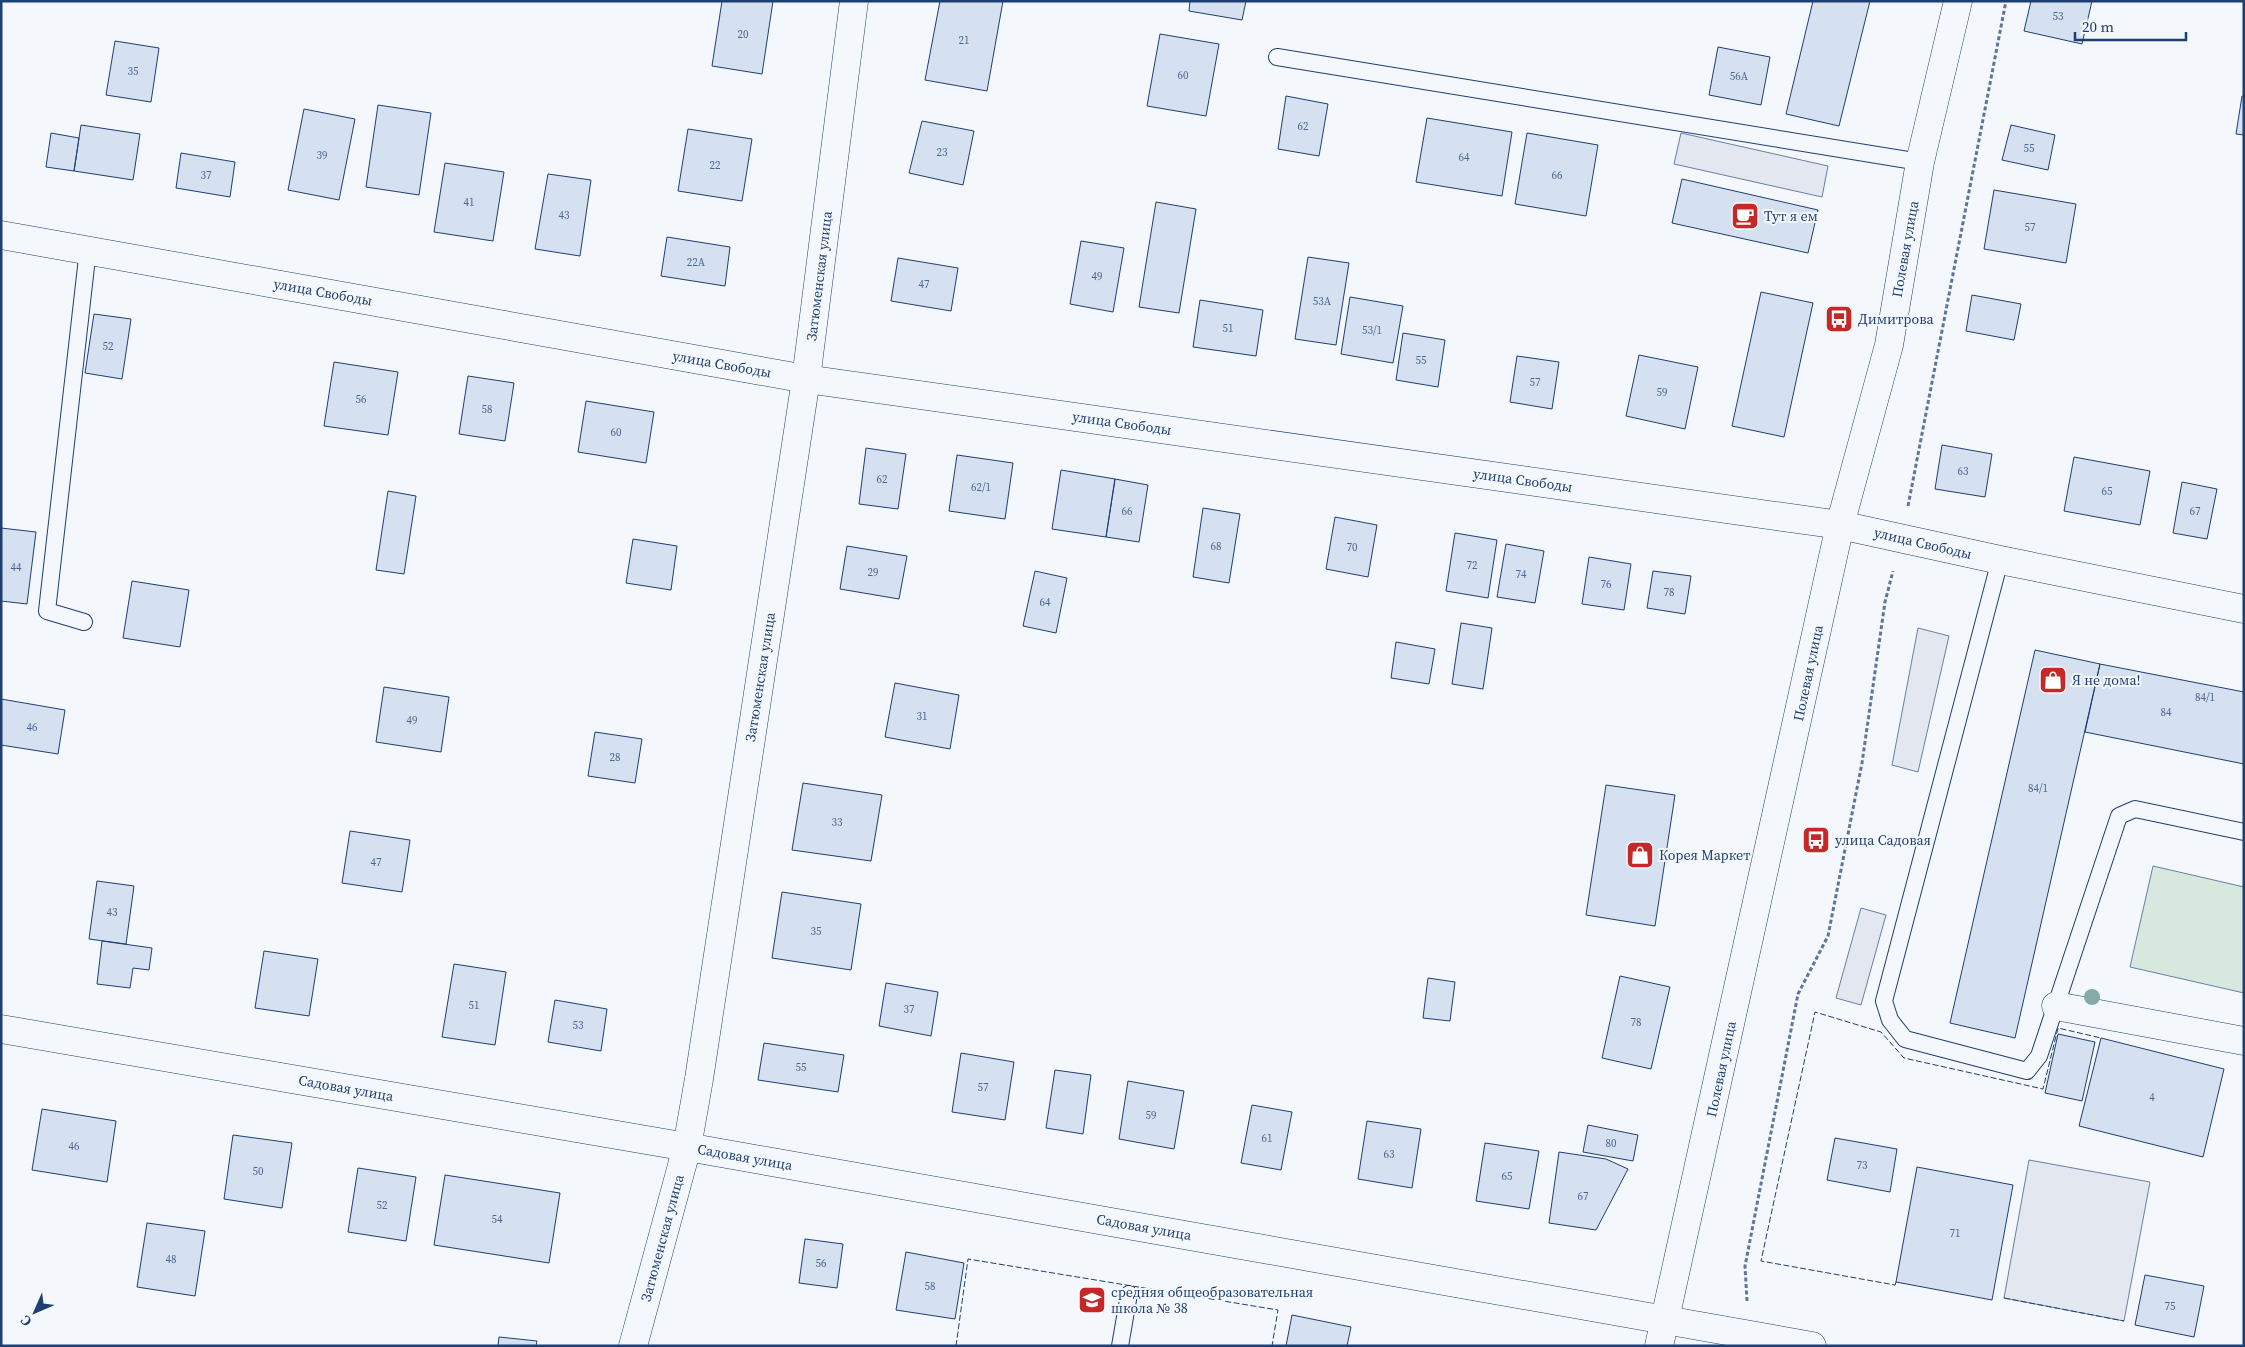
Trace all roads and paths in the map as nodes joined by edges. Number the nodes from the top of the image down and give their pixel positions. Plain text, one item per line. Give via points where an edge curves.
1 (854, 1) edge
2 (1958, 1) edge
3 (2006, 1) edge
4 (1277, 57) dead end
5 (1920, 162) junction
6 (1, 235) edge
7 (88, 249) junction
8 (806, 379) junction
9 (1840, 525) junction
10 (1902, 538) junction
11 (2000, 560) junction
12 (2244, 609) edge
13 (84, 622) dead end
14 (2244, 832) edge
15 (2056, 1006) junction
16 (1, 1029) edge
17 (2244, 1041) edge
18 (687, 1147) junction
19 (1129, 1294) dead end
20 (1665, 1319) junction
21 (1749, 1334) junction
22 (633, 1346) edge
23 (1120, 1346) edge
24 (1659, 1346) edge
25 (1812, 1346) edge

1 - 8 street, Затюменская улица
2 - 5 street, Полевая улица
3 - 10 path
4 - 5 lane
5 - 9 street, Полевая улица via 1889,345
6 - 7 street, улица Свободы
7 - 8 street, улица Свободы
7 - 13 lane via 47,610
8 - 9 street, улица Свободы
8 - 18 street, Затюменская улица
9 - 10 street, улица Свободы
9 - 20 street, Полевая улица
10 - 11 street, улица Свободы
10 - 21 path via 1885,602 1862,763 1828,936 1798,994 1745,1266
11 - 12 street, улица Свободы
11 - 15 lane via 1884,1001 1890,1020 1905,1039 2027,1071 2040,1056
14 - 15 lane via 2135,809 2119,816
15 - 17 street
16 - 18 street, Садовая улица
18 - 20 street, Садовая улица
18 - 22 street, Затюменская улица
19 - 23 lane
20 - 21 street
20 - 24 street, Полевая улица
21 - 25 street

